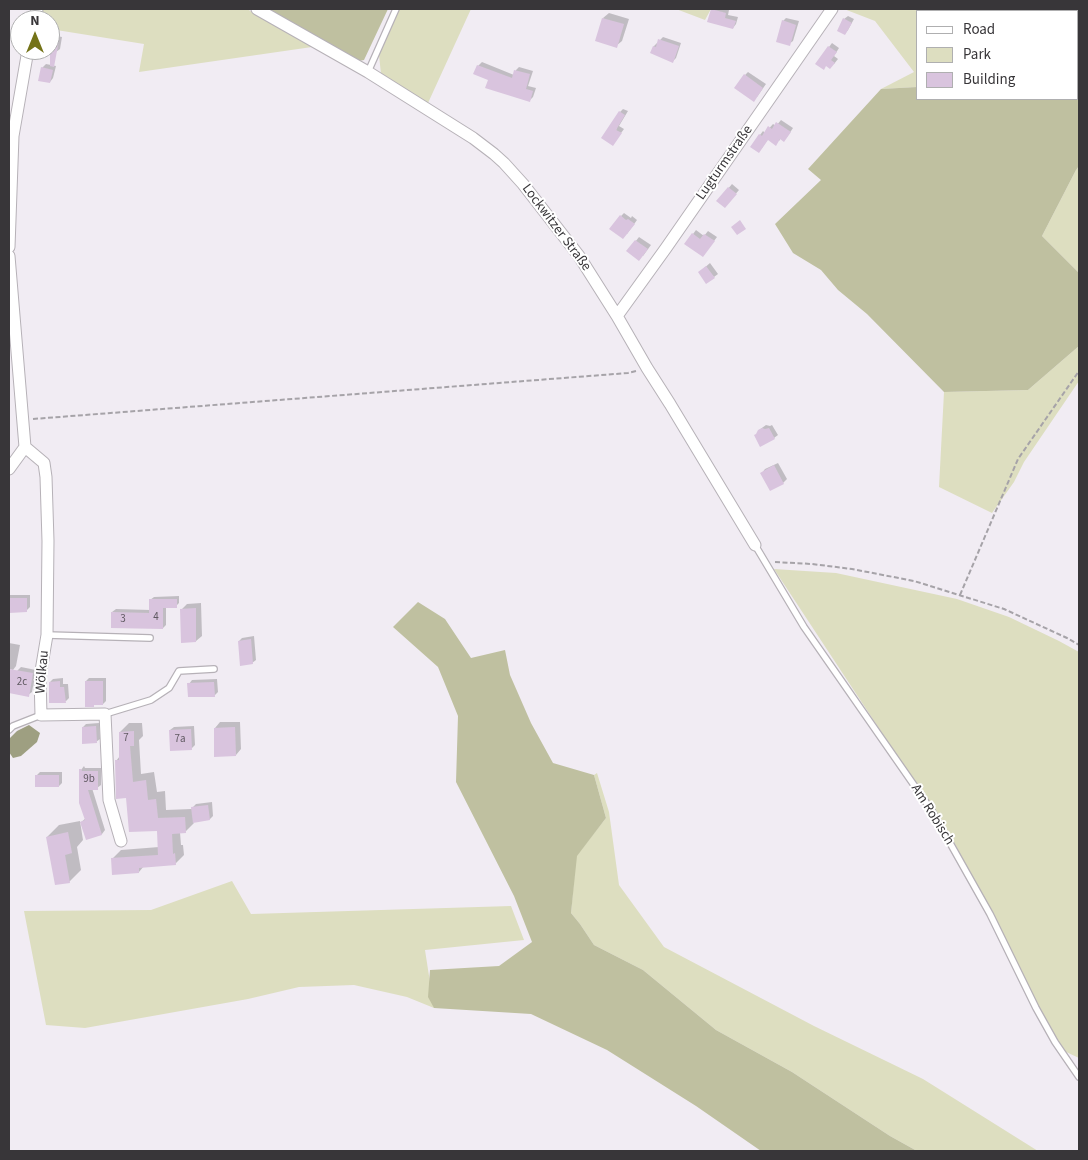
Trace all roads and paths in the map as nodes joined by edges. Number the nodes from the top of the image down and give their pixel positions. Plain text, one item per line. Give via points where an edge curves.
1 (257, 9) edge
2 (396, 9) edge
3 (832, 9) edge
4 (26, 60) edge
5 (368, 72) junction
6 (9, 247) edge
7 (9, 256) edge
8 (617, 316) junction
9 (647, 368) junction
10 (1079, 371) edge
11 (23, 420) junction
12 (25, 446) junction
13 (9, 470) edge
14 (756, 546) joint
15 (766, 562) junction
16 (960, 595) junction
17 (47, 635) junction
18 (150, 638) dead end
19 (1079, 644) edge
20 (214, 669) dead end
21 (105, 714) junction
22 (41, 715) junction
23 (9, 730) edge
24 (121, 841) dead end
25 (1079, 1077) edge

1 - 5 street, Lockwitzer Straße
2 - 5 lane
3 - 8 street, Lugturmstraße
4 - 6 street via 13,136
5 - 8 street, Lockwitzer Straße via 473,138 504,163 579,256
7 - 11 street
8 - 9 street, Lockwitzer Straße
9 - 11 path via 628,373
9 - 14 street, Lockwitzer Straße
10 - 16 path via 1018,459
11 - 12 street
12 - 13 street
12 - 17 street, Wölkau via 44,463 46,477
14 - 15 lane, Am Robisch
15 - 16 path via 852,569 914,581
15 - 25 lane, Am Robisch via 804,627 932,811 990,914 1036,1008
16 - 19 path via 1004,609
17 - 18 lane
17 - 22 street, Wölkau via 40,677
20 - 21 lane via 179,671 170,688 152,700
21 - 22 street, Wölkau
21 - 24 street via 109,800
22 - 23 lane

